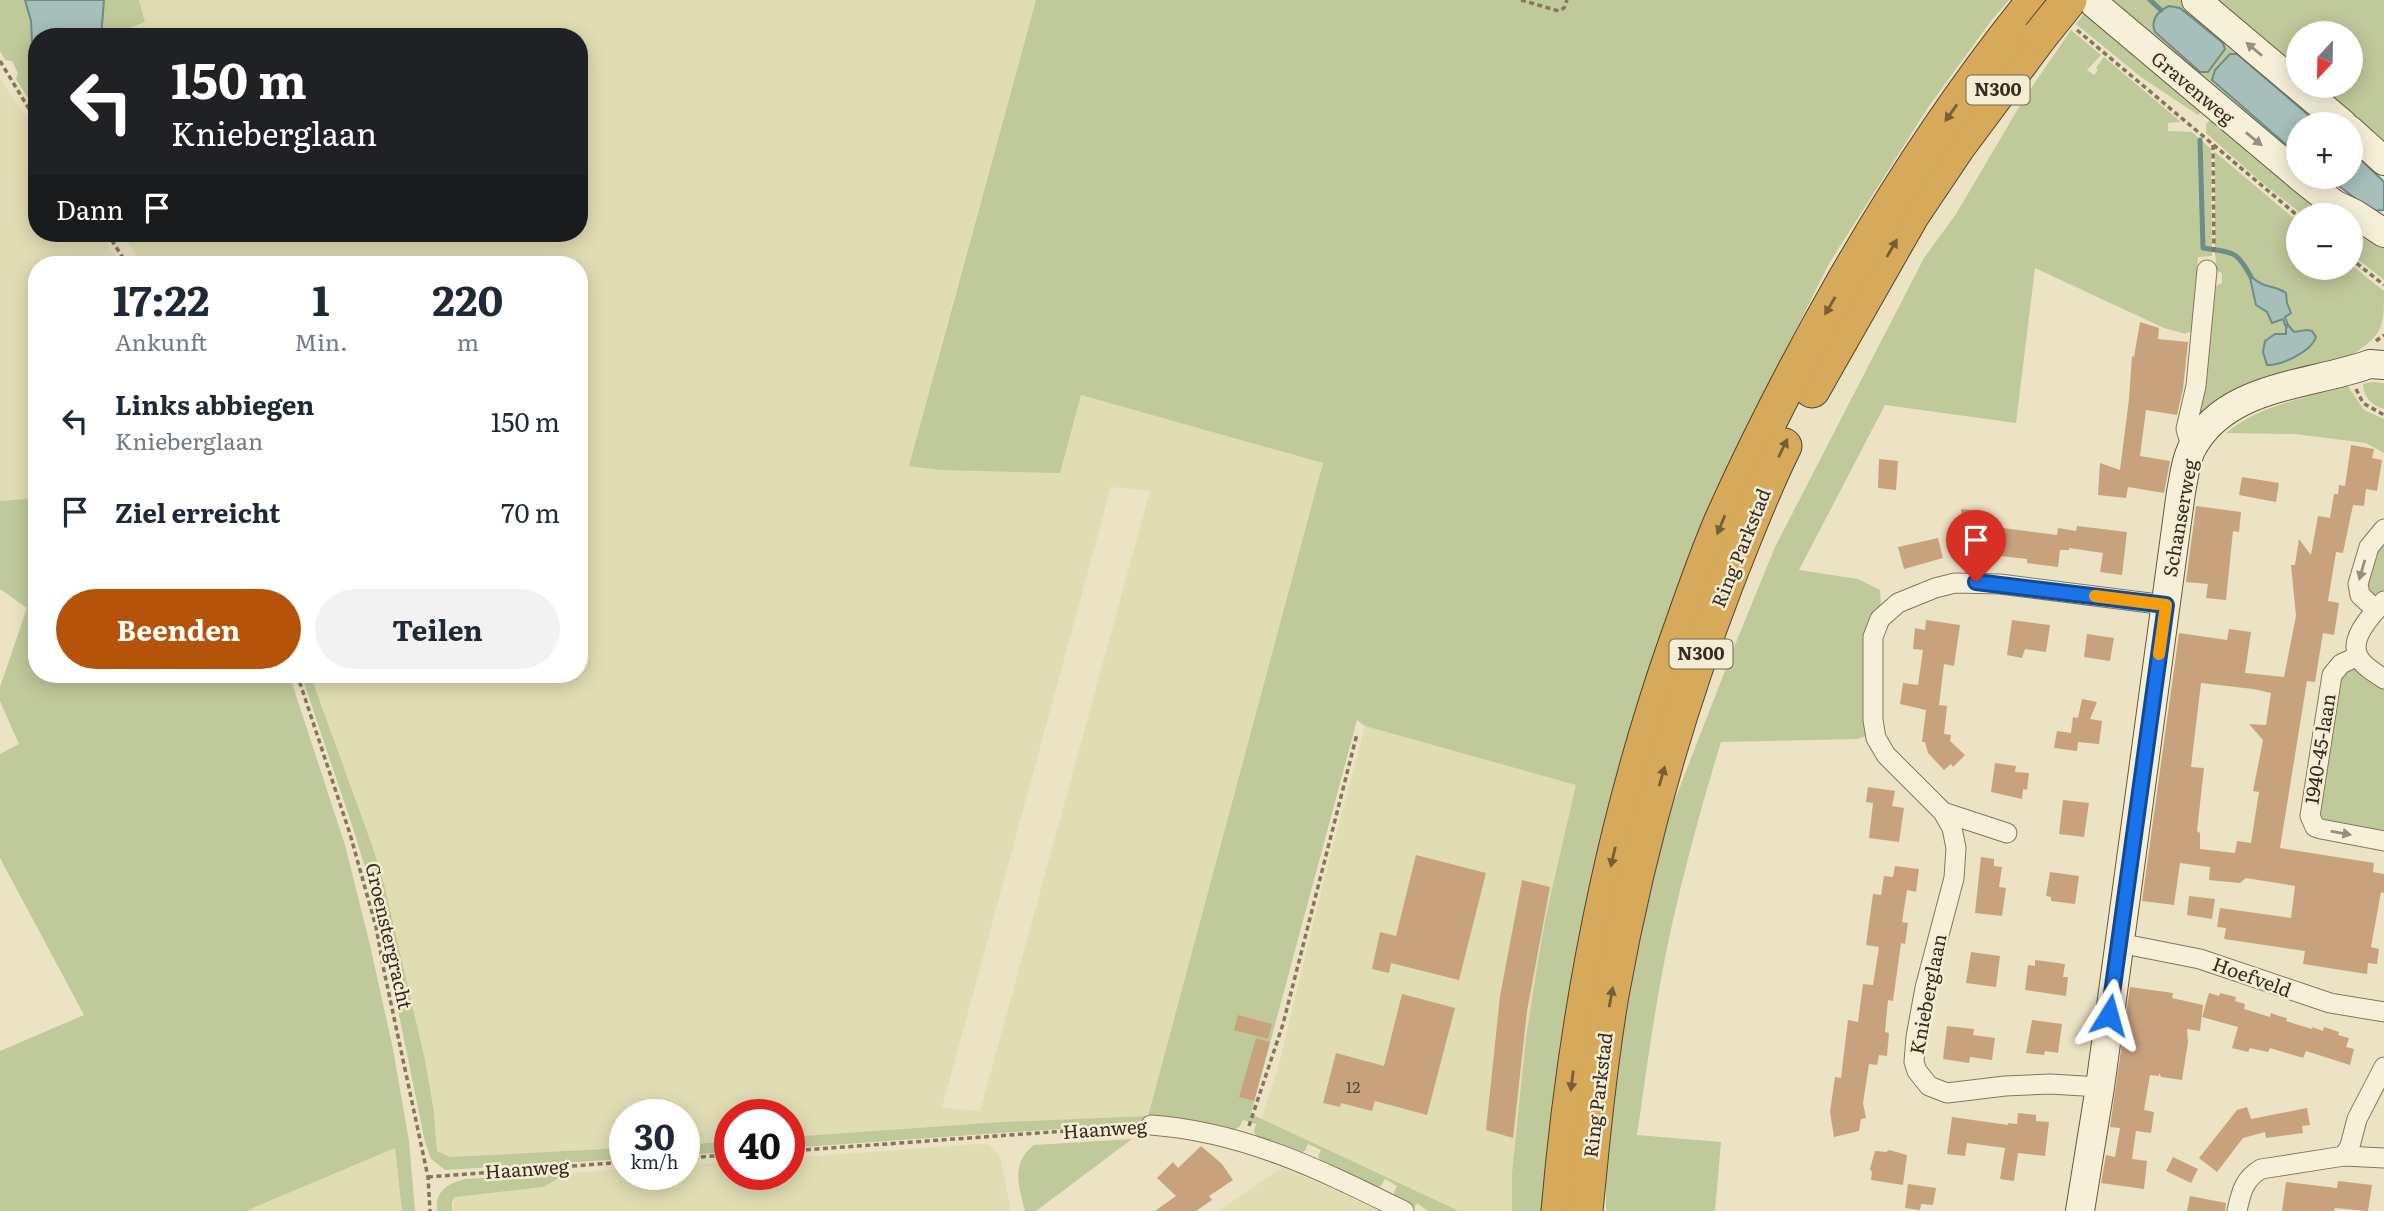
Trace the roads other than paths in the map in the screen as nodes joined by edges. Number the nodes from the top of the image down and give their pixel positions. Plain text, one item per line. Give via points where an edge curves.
1 (2090, 0) edge
2 (2196, 0) edge
3 (2071, 13) edge
4 (2031, 18) edge
5 (2329, 112) edge
6 (2363, 142) edge
7 (2384, 161) edge
8 (2286, 165) edge
9 (2315, 189) edge
10 (2384, 233) edge
11 (2210, 262) road end
12 (2371, 363) edge
13 (2192, 449) junction
14 (2384, 529) edge
15 (2166, 605) junction
16 (2380, 606) edge
17 (2358, 656) junction
18 (2384, 679) edge
19 (1943, 811) junction
20 (2007, 832) dead end
21 (2384, 841) edge
22 (2119, 943) junction
23 (2384, 1012) edge
24 (2384, 1067) edge
25 (2100, 1087) junction
26 (1151, 1125) road end
27 (2344, 1156) junction
28 (2384, 1158) edge
29 (1404, 1211) edge
30 (1559, 1211) edge
31 (1585, 1211) edge
32 (2080, 1211) edge
33 (2237, 1211) edge

1 -> 8 street, Gravenweg
5 -> 2 street
3 - 4 highway, Ring Parkstad / N300, bridge
4 -> 30 highway, Ring Parkstad / N300 via 1949,115 1884,211 1815,333 1723,518 1644,743 1622,820 1576,1054
31 -> 4 highway, Ring Parkstad / N300 via 1600,1070 1626,918 1675,729 1711,622 1779,455 1831,354 1911,216 1965,136
6 - 7 street
9 - 10 street, Gravenweg
11 - 13 street, Schanserweg via 2196,386 2186,429
12 - 13 street, Schanserweg via 2241,401 2213,422
13 - 15 street, Schanserweg via 2181,492
14 -> 16 street via 2369,547 2358,584 2360,595
15 - 19 street, Knieberglaan via 1976,582 1935,588 1891,608 1874,637 1874,730 1886,755
15 - 22 street, Schanserweg
16 - 17 street via 2357,638
17 - 18 street
17 -> 21 street, 1940-45-laan via 2341,664 2332,675 2309,816 2315,827
19 - 20 street, Knieberglaan
19 - 25 street, Knieberglaan via 1952,828 1956,860 1925,988 1916,1037 1917,1071 1929,1086 1947,1093 2050,1084
22 - 23 street, Hoefveld via 2200,959 2330,1003
22 - 25 street, Schanserweg
24 - 27 street
25 - 32 street, Schanserweg
26 - 29 street, Haanweg via 1244,1141 1296,1159
27 - 28 street
27 - 33 street via 2261,1169 2243,1186

